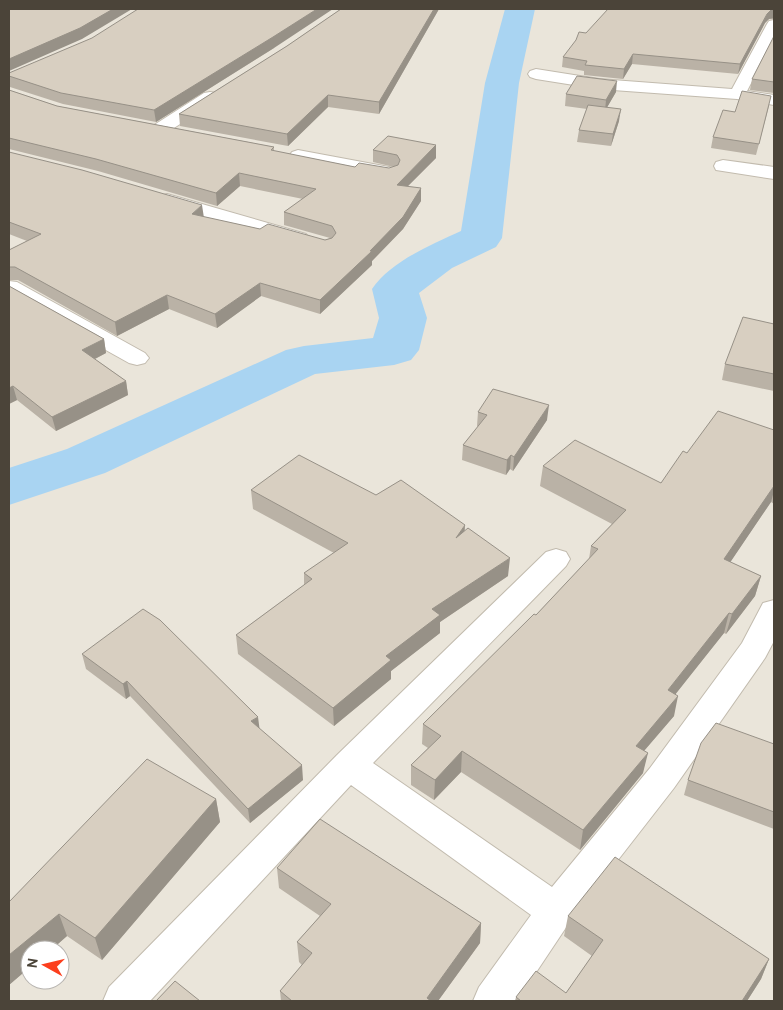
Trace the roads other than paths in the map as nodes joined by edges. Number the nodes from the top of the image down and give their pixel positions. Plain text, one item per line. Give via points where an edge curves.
1 (774, 24) edge
2 (536, 74) dead end
3 (223, 89) edge
4 (737, 94) junction
5 (774, 100) edge
6 (138, 126) edge
7 (157, 130) junction
8 (186, 136) edge
9 (283, 153) edge
10 (723, 166) dead end
11 (389, 173) edge
12 (774, 173) edge
13 (147, 194) edge
14 (316, 242) edge
15 (9, 287) edge
16 (137, 358) dead end
17 (556, 559) dead end
18 (774, 611) edge
19 (764, 654) edge
20 (349, 765) junction
21 (556, 911) junction
22 (123, 1001) edge
23 (493, 1001) edge

1 - 4 street
2 - 4 street via 599,84
3 - 7 street
4 - 5 street
6 - 7 street
7 - 8 street
9 - 11 street
10 - 12 street
13 - 14 street
15 - 16 street
17 - 20 street
18 - 19 street
19 - 21 street
20 - 21 street
20 - 22 street
21 - 23 street

